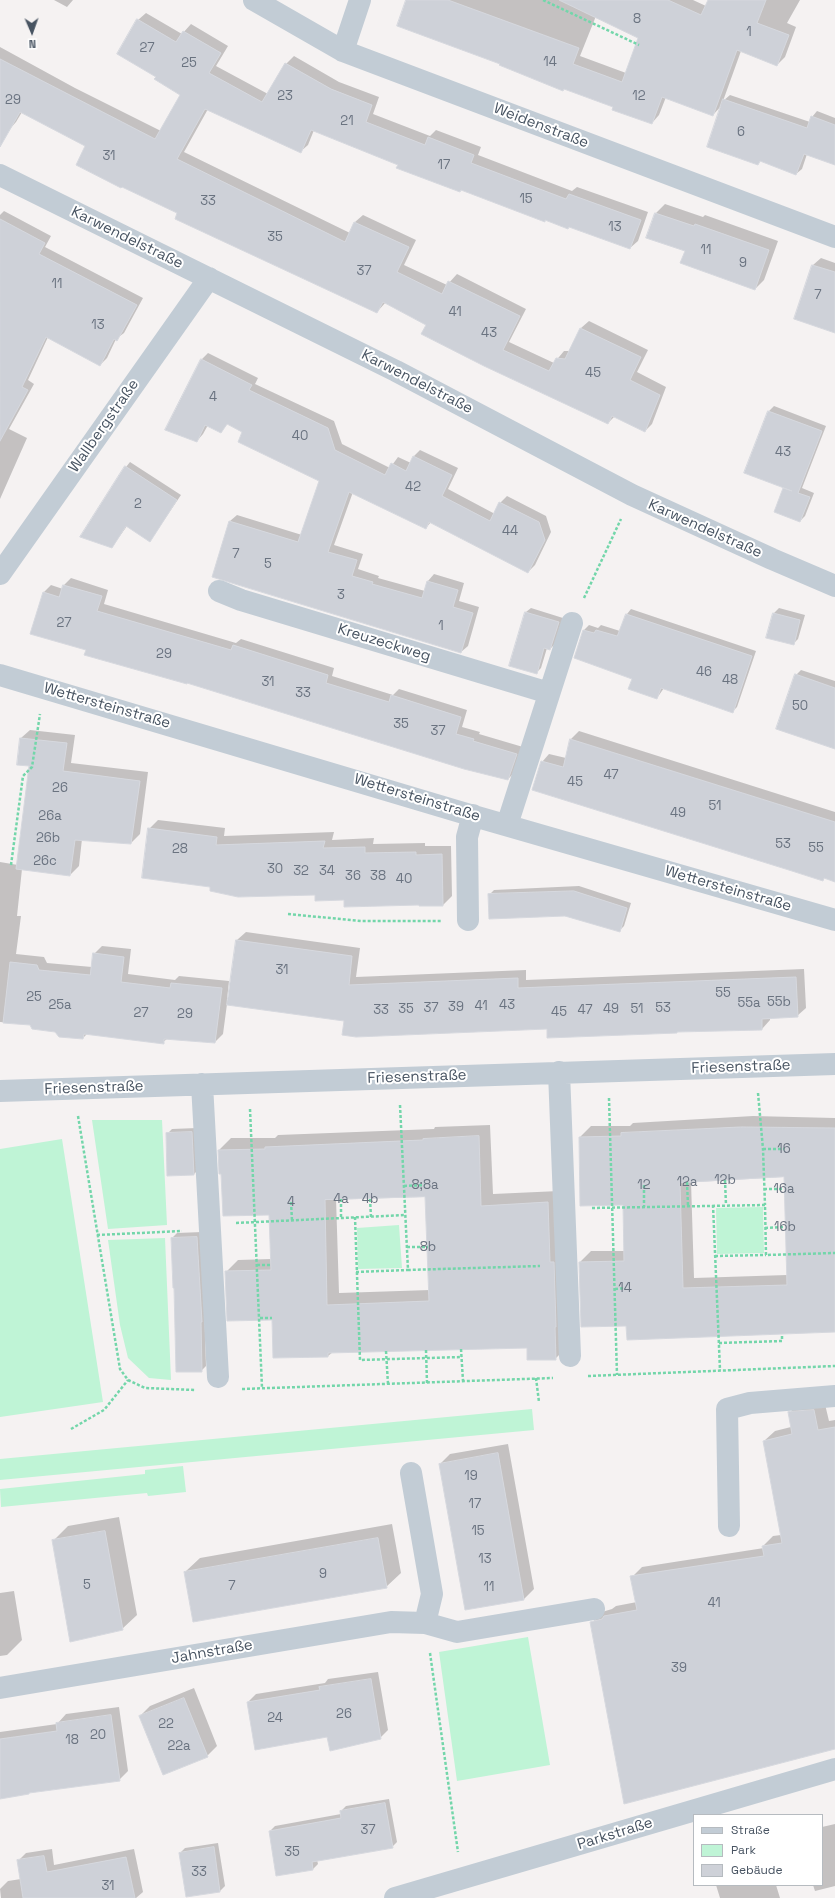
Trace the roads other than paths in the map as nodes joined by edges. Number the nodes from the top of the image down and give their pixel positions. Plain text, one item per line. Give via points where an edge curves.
1 (254, 0) edge
2 (360, 0) edge
3 (343, 51) junction
4 (0, 175) edge
5 (835, 237) edge
6 (209, 278) junction
7 (0, 574) edge
8 (835, 586) edge
9 (219, 591) dead end
10 (572, 623) road end
11 (0, 675) edge
12 (549, 693) junction
13 (473, 815) junction
14 (507, 825) junction
15 (468, 920) road end
16 (835, 920) edge
17 (835, 1064) edge
18 (559, 1072) junction
19 (202, 1084) junction
20 (0, 1091) edge
21 (570, 1356) dead end
22 (218, 1376) dead end
23 (835, 1396) edge
24 (411, 1473) dead end
25 (728, 1526) dead end
26 (594, 1608) dead end
27 (425, 1623) junction
28 (0, 1688) edge
29 (835, 1769) edge
30 (395, 1898) edge

1 - 3 street, Weidenstraße
2 - 3 street
3 - 5 street, Weidenstraße
4 - 6 street, Karwendelstraße
6 - 7 street, Wallbergstraße
6 - 8 street, Karwendelstraße via 416,381 632,495
9 - 12 street, Kreuzeckweg via 241,600
10 - 12 street
11 - 13 street, Wettersteinstraße
12 - 14 street
13 - 14 street, Wettersteinstraße
13 - 15 street via 467,837
14 - 16 street, Wettersteinstraße
17 - 18 street, Friesenstraße
18 - 19 street, Friesenstraße
18 - 21 street
19 - 20 street, Friesenstraße
19 - 22 street
23 - 25 street via 750,1403 727,1410
24 - 27 street via 432,1594
26 - 27 street, Jahnstraße via 457,1632
27 - 28 street, Jahnstraße via 391,1622
29 - 30 street, Parkstraße

